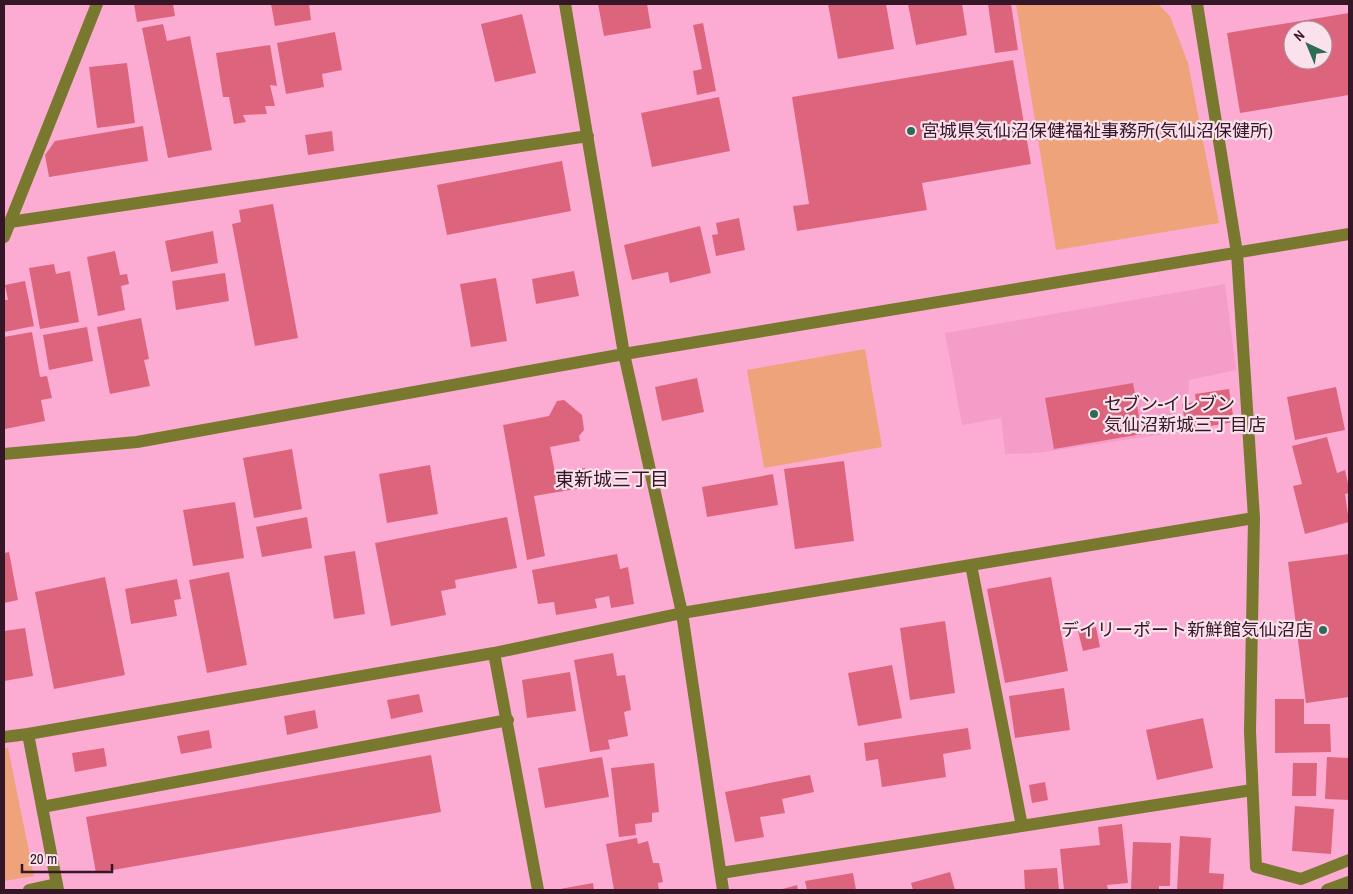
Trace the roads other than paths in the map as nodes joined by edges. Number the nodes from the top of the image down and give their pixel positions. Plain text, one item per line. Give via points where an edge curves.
1 (97, 4) edge
2 (565, 4) edge
3 (1197, 4) edge
4 (588, 136) junction
5 (10, 222) junction
6 (1349, 234) edge
7 (4, 237) edge
8 (1237, 253) junction
9 (624, 354) junction
10 (4, 454) edge
11 (1254, 518) junction
12 (971, 565) junction
13 (682, 613) junction
14 (494, 653) junction
15 (508, 720) junction
16 (28, 734) junction
17 (4, 737) edge
18 (1252, 790) junction
19 (42, 807) junction
20 (1022, 826) junction
21 (1349, 860) edge
22 (720, 873) junction
23 (1349, 882) edge
24 (57, 887) edge
25 (29, 890) edge
26 (538, 890) edge
27 (723, 890) edge
28 (1326, 890) edge

1 - 5 street
2 - 4 street
3 - 8 street
4 - 5 street
4 - 9 street
5 - 7 street
6 - 8 street
8 - 9 street
8 - 11 street
9 - 10 street via 137,442
9 - 13 street
11 - 12 street
11 - 18 street
12 - 13 street
12 - 20 street
13 - 14 street
13 - 22 street
14 - 15 street
14 - 16 street
15 - 19 street
15 - 26 street
16 - 17 street
16 - 19 street
18 - 20 street
18 - 21 street via 1256,867 1301,879
19 - 24 street
20 - 22 street
22 - 27 street
23 - 28 street
24 - 25 street

